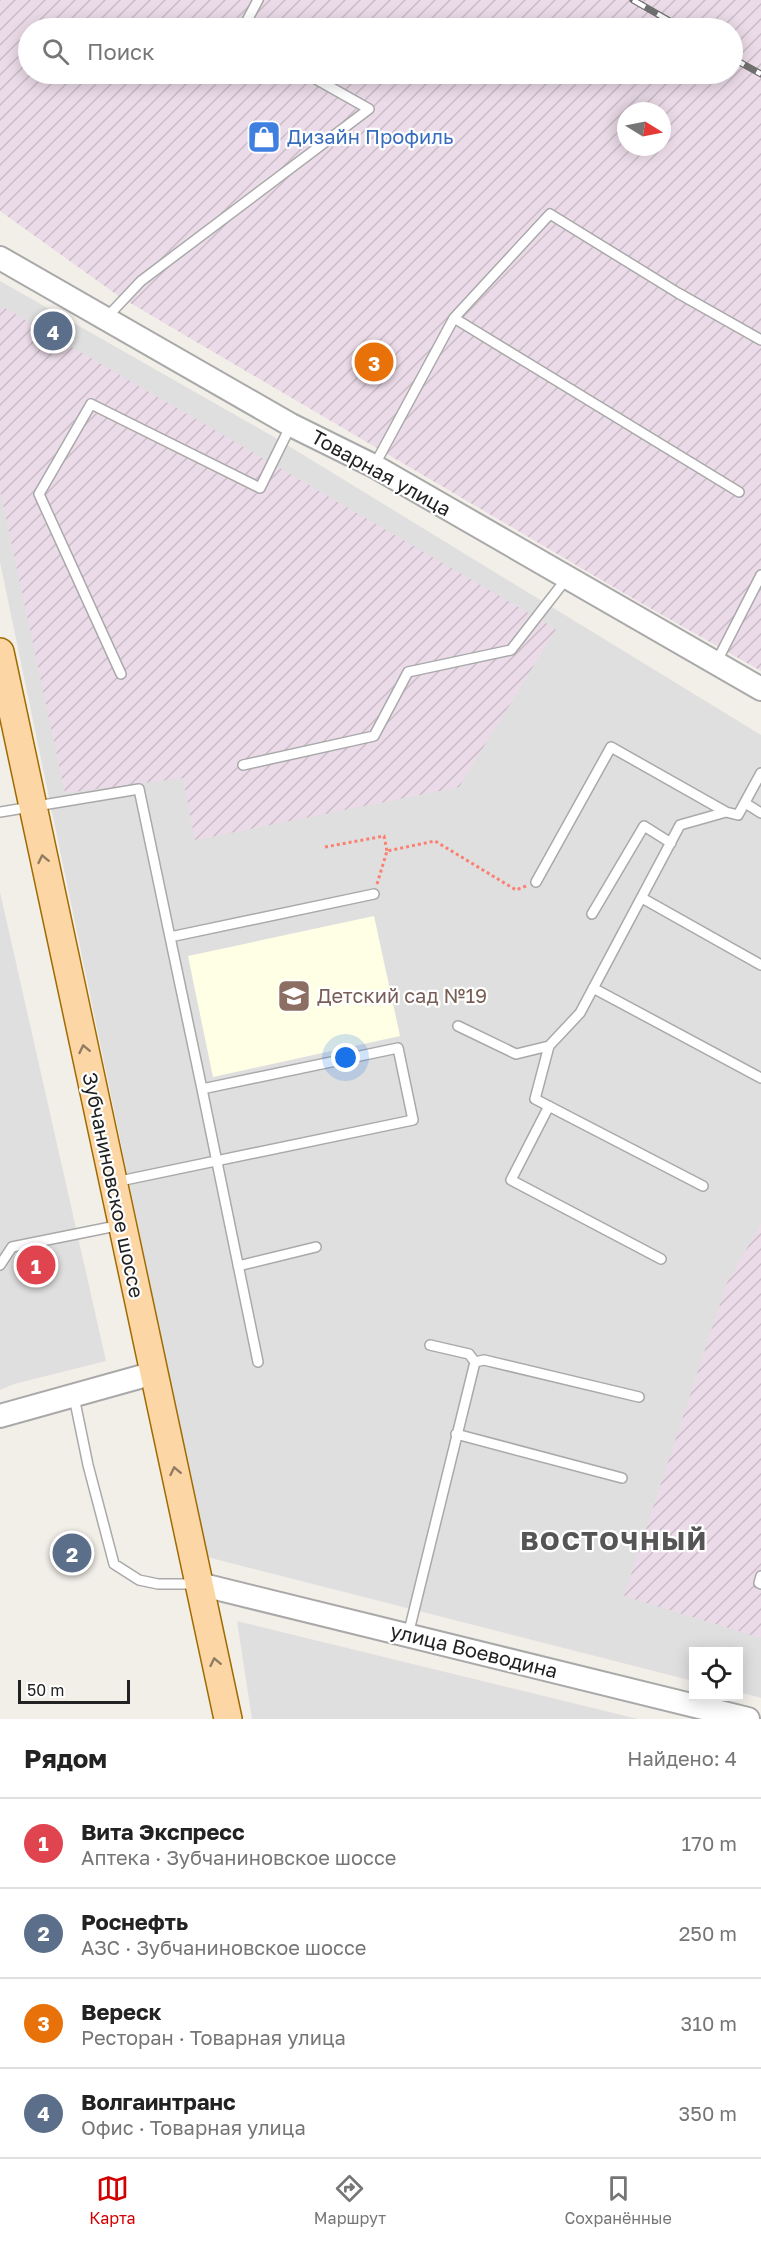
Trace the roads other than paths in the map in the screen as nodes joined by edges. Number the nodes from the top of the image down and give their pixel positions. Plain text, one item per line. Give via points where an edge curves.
1 (258, 0) edge
2 (248, 18) edge
3 (325, 84) edge
4 (0, 258) edge
5 (454, 318) junction
6 (105, 319) junction
7 (761, 340) edge
8 (291, 424) junction
9 (374, 466) junction
10 (739, 492) dead end
11 (761, 575) edge
12 (567, 578) junction
13 (0, 652) edge
14 (716, 663) junction
15 (121, 674) dead end
16 (761, 689) edge
17 (4, 699) edge
18 (243, 765) dead end
19 (761, 773) edge
20 (745, 803) junction
21 (32, 805) junction
22 (0, 812) edge
23 (726, 812) junction
24 (761, 813) edge
25 (671, 843) junction
26 (537, 882) road end
27 (374, 894) road end
28 (642, 898) junction
29 (592, 914) dead end
30 (170, 937) junction
31 (761, 965) edge
32 (593, 988) junction
33 (458, 1026) dead end
34 (549, 1046) junction
35 (761, 1078) edge
36 (202, 1089) junction
37 (549, 1106) junction
38 (216, 1161) junction
39 (113, 1183) junction
40 (703, 1186) dead end
41 (122, 1224) junction
42 (316, 1247) dead end
43 (662, 1259) dead end
44 (0, 1265) edge
45 (238, 1266) junction
46 (430, 1345) dead end
47 (258, 1362) dead end
48 (475, 1362) junction
49 (154, 1373) junction
50 (74, 1395) junction
51 (639, 1397) dead end
52 (0, 1416) edge
53 (456, 1434) junction
54 (622, 1478) dead end
55 (761, 1576) edge
56 (199, 1584) junction
57 (761, 1584) edge
58 (408, 1635) junction
59 (228, 1719) edge
60 (748, 1719) edge

1 - 2 lane
3 - 6 lane via 369,109 141,281
4 - 6 street, Товарная улица
5 - 7 lane via 550,214
5 - 9 lane
5 - 10 lane
6 - 8 street, Товарная улица
8 - 9 street, Товарная улица
8 - 15 lane via 260,488 91,404 39,494
9 - 12 street, Товарная улица
11 - 14 lane
12 - 14 street, Товарная улица
12 - 18 lane via 511,650 408,672 374,736
13 - 17 main road, Зубчаниновское шоссе
14 - 16 street, Товарная улица
17 - 21 main road, Зубчаниновское шоссе
19 - 20 lane
20 - 23 lane via 738,815
20 - 24 lane
21 - 22 lane
21 - 30 lane via 139,789
39 -> 21 main road, Зубчаниновское шоссе
23 - 25 lane via 680,825
23 - 26 lane via 611,747
25 - 28 lane
25 - 29 lane via 644,826
27 - 30 lane
28 - 31 lane
28 - 32 lane
30 - 36 lane
32 - 34 lane via 580,1013
32 - 35 lane
33 - 34 lane via 516,1054
34 - 37 lane via 535,1099
36 - 38 lane
36 - 38 lane via 398,1048 413,1120
37 - 40 lane
37 - 43 lane via 511,1180
38 - 39 lane
38 - 45 lane
39 - 41 main road, Зубчаниновское шоссе
41 - 44 lane via 12,1248
41 - 49 main road, Зубчаниновское шоссе
42 - 45 lane
45 - 47 lane
46 - 48 lane via 469,1353
48 - 51 lane via 484,1360
48 - 53 lane
49 - 50 street
56 -> 49 main road, Зубчаниновское шоссе
50 - 52 street
50 - 56 lane via 114,1564 139,1580
53 - 54 lane
53 - 58 lane
55 - 57 lane
56 - 58 street, улица Воеводина
59 -> 56 main road, Зубчаниновское шоссе
58 - 60 street, улица Воеводина

